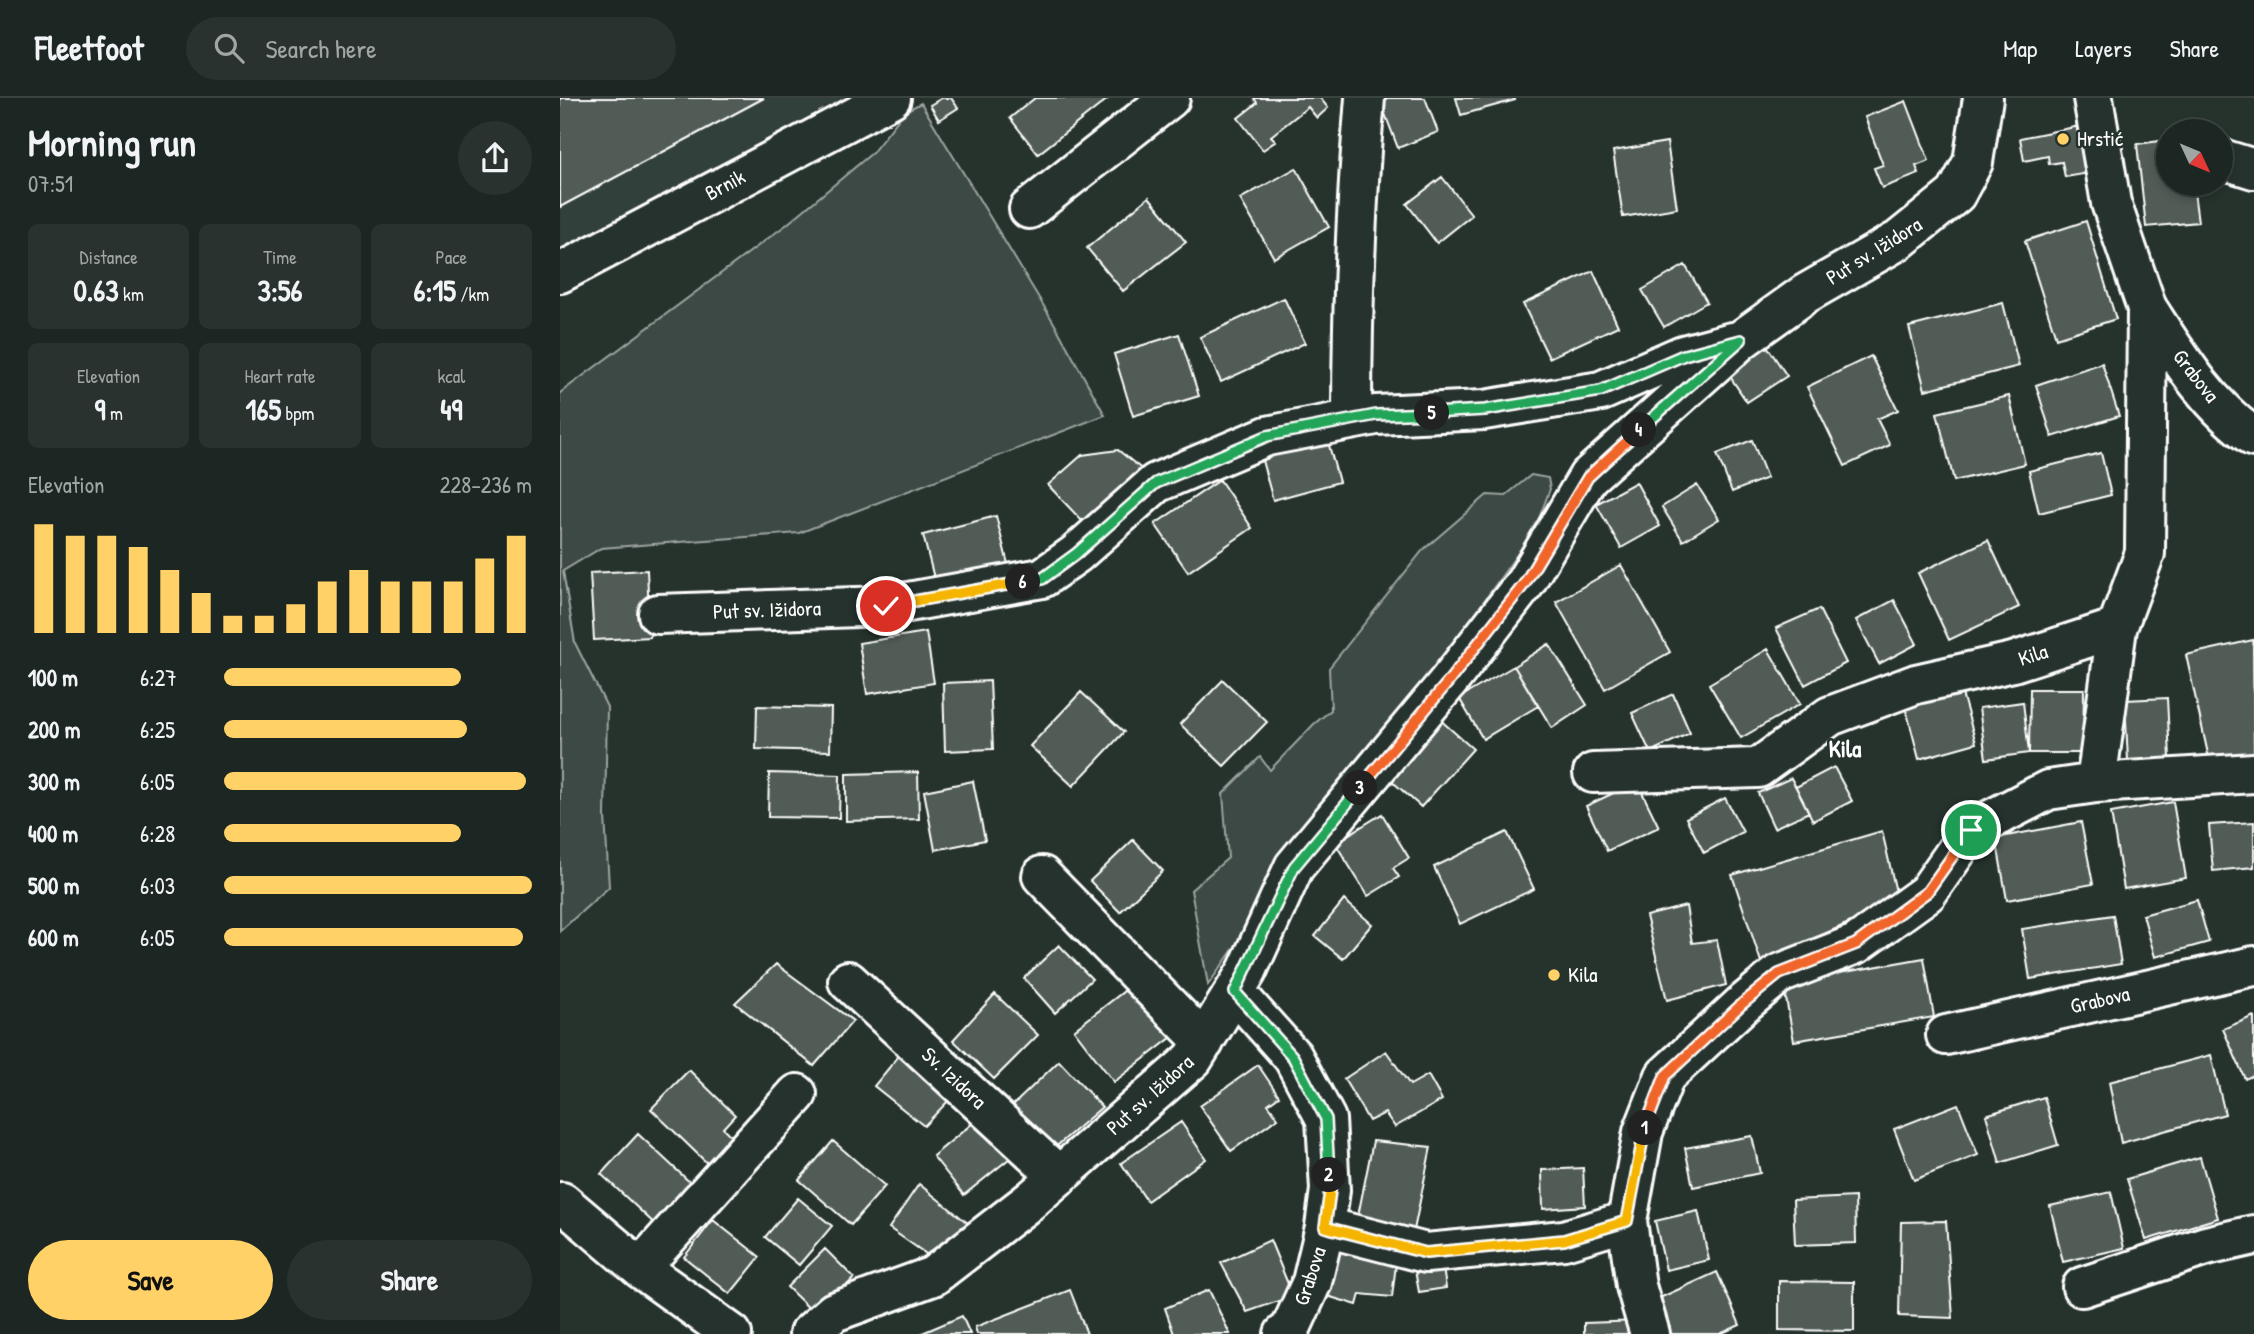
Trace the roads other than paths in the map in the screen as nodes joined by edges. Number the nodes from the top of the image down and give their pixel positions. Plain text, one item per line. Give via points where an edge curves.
1 (891, 98) edge
2 (1170, 98) edge
3 (1365, 98) edge
4 (1983, 98) edge
5 (2093, 98) edge
6 (1029, 209) dead end
7 (560, 273) edge
8 (2147, 308) junction
9 (1741, 340) junction
10 (1352, 419) junction
11 (2254, 437) edge
12 (658, 614) dead end
13 (2117, 628) junction
14 (2254, 773) edge
15 (1593, 774) dead end
16 (2096, 783) junction
17 (1042, 876) dead end
18 (2254, 966) edge
19 (848, 981) dead end
20 (1235, 992) junction
21 (1946, 1035) dead end
22 (1204, 1042) junction
23 (797, 1094) dead end
24 (1059, 1176) junction
25 (562, 1202) dead end
26 (1627, 1221) junction
27 (1325, 1227) junction
28 (2254, 1235) edge
29 (640, 1268) junction
30 (2082, 1287) dead end
31 (732, 1334) edge
32 (809, 1334) edge
33 (1284, 1334) edge
34 (1650, 1334) edge

1 - 7 street, Brnik
2 - 6 street
3 - 10 street via 1356,215
4 - 9 street, Put sv. Ižidora via 1973,162 1956,194 1899,240 1805,294
5 - 8 street via 2111,203
8 - 11 street, Grabova via 2189,371 2235,425
8 - 13 street via 2145,553
9 - 10 street, Put sv. Ižidora via 1684,355 1601,391 1485,410
9 - 20 street, Put sv. Ižidora via 1588,477 1525,583 1294,867
10 - 12 street, Put sv. Ižidora via 1267,436 1156,483 1042,579 886,606
13 - 15 street, Kila via 2013,662 1916,684 1830,716 1758,768
13 - 16 street
14 - 16 street
16 - 26 street via 2048,790 1971,830 1927,892 1856,944 1779,974 1742,1004 1665,1076 1643,1132
17 - 22 street
18 - 21 street, Grabova
19 - 24 street, Sv. Izidora
20 - 22 street, Put sv. Ižidora
20 - 27 street, Grabova via 1293,1057 1326,1119 1330,1191
22 - 24 street, Put sv. Ižidora via 1193,1059
23 - 29 street
24 - 32 street, Put sv. Ižidora via 933,1276 834,1312
25 - 29 street
26 - 27 street via 1564,1240 1426,1253
26 - 34 street via 1636,1286
27 - 33 street, Grabova via 1312,1282
28 - 30 street
29 - 31 street

